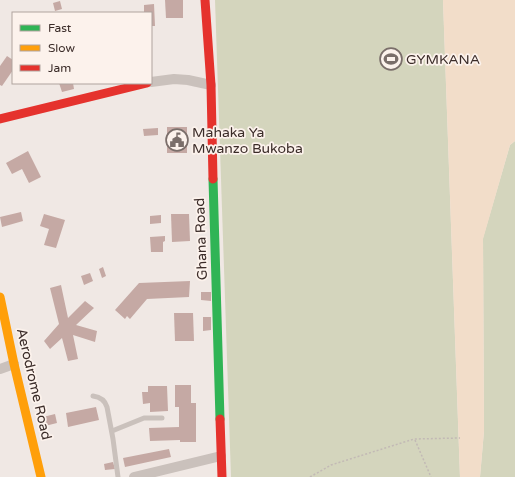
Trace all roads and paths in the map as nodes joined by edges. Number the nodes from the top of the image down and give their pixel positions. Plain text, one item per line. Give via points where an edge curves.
1 (205, 0) edge
2 (152, 82) edge
3 (143, 84) edge
4 (211, 85) junction
5 (0, 119) edge
6 (0, 297) edge
7 (14, 364) junction
8 (0, 369) edge
9 (93, 396) dead end
10 (162, 418) dead end
11 (112, 431) junction
12 (460, 438) dead end
13 (414, 439) junction
14 (221, 456) junction
15 (41, 477) edge
16 (118, 477) edge
17 (134, 477) edge
18 (222, 477) edge
19 (310, 477) edge
20 (430, 477) edge

1 - 4 street, Ghana Road
2 - 4 street via 174,79
3 - 5 street
4 - 14 street, Ghana Road
6 - 7 street, Aerodrome Road
7 - 8 street
7 - 15 street, Aerodrome Road
9 - 11 lane via 105,402
10 - 11 lane via 144,418
11 - 16 lane
12 - 13 path
13 - 19 path via 331,466
13 - 20 path
14 - 17 street
14 - 18 street, Ghana Road

